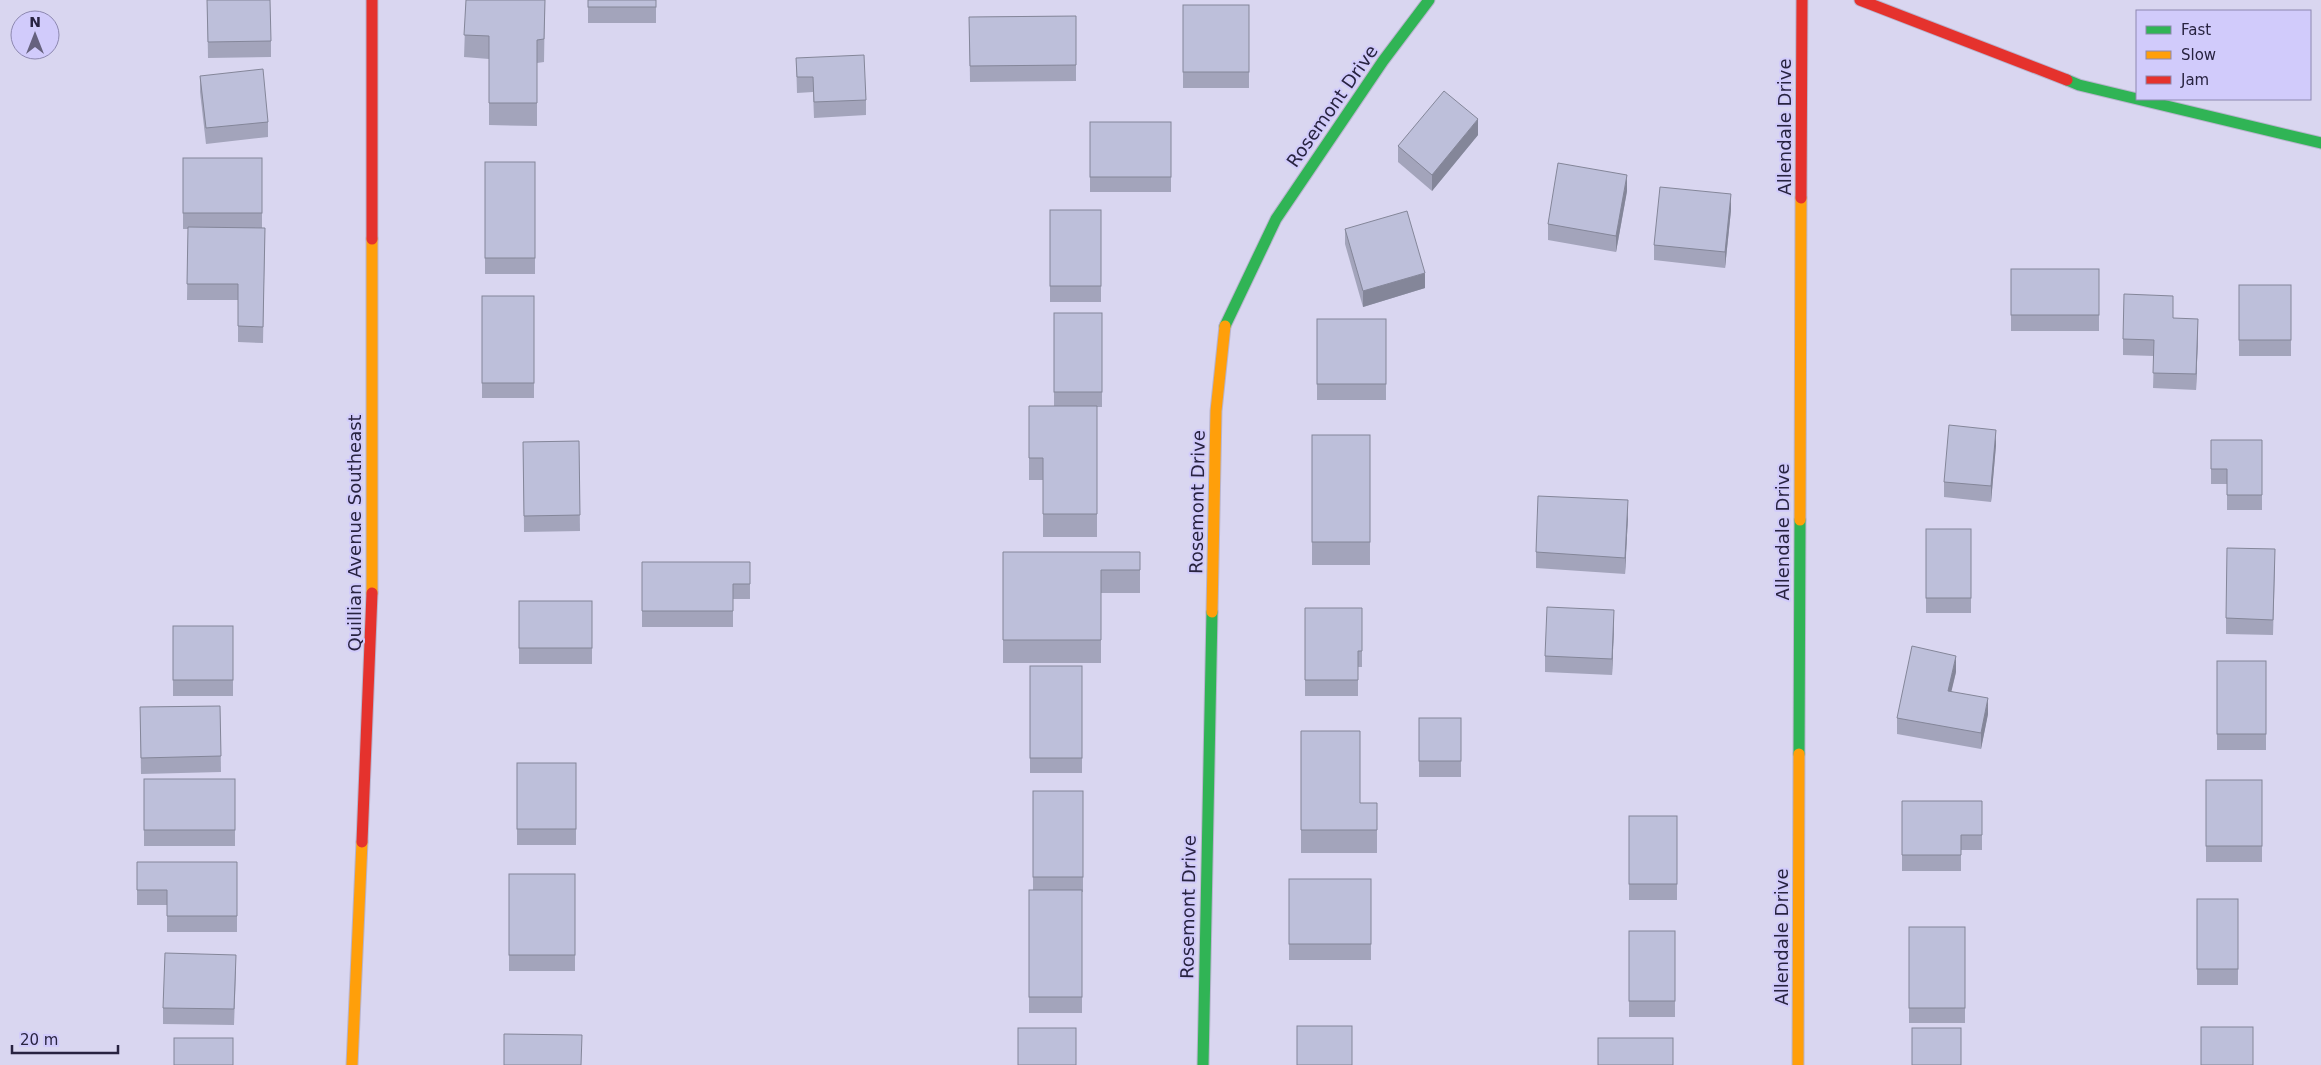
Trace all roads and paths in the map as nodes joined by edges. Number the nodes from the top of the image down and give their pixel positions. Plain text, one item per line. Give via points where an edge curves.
1 (372, 0) edge
2 (1429, 0) edge
3 (1802, 0) edge
4 (1860, 0) edge
5 (2136, 99) edge
6 (2142, 100) edge
7 (2321, 143) edge
8 (352, 1065) edge
9 (1203, 1065) edge
10 (1798, 1065) edge

1 - 8 street, Quillian Avenue Southeast via 372,628
2 - 9 street, Rosemont Drive via 1276,219 1224,329 1216,411
3 - 10 street, Allendale Drive
4 - 5 street via 2079,85
6 - 7 street

